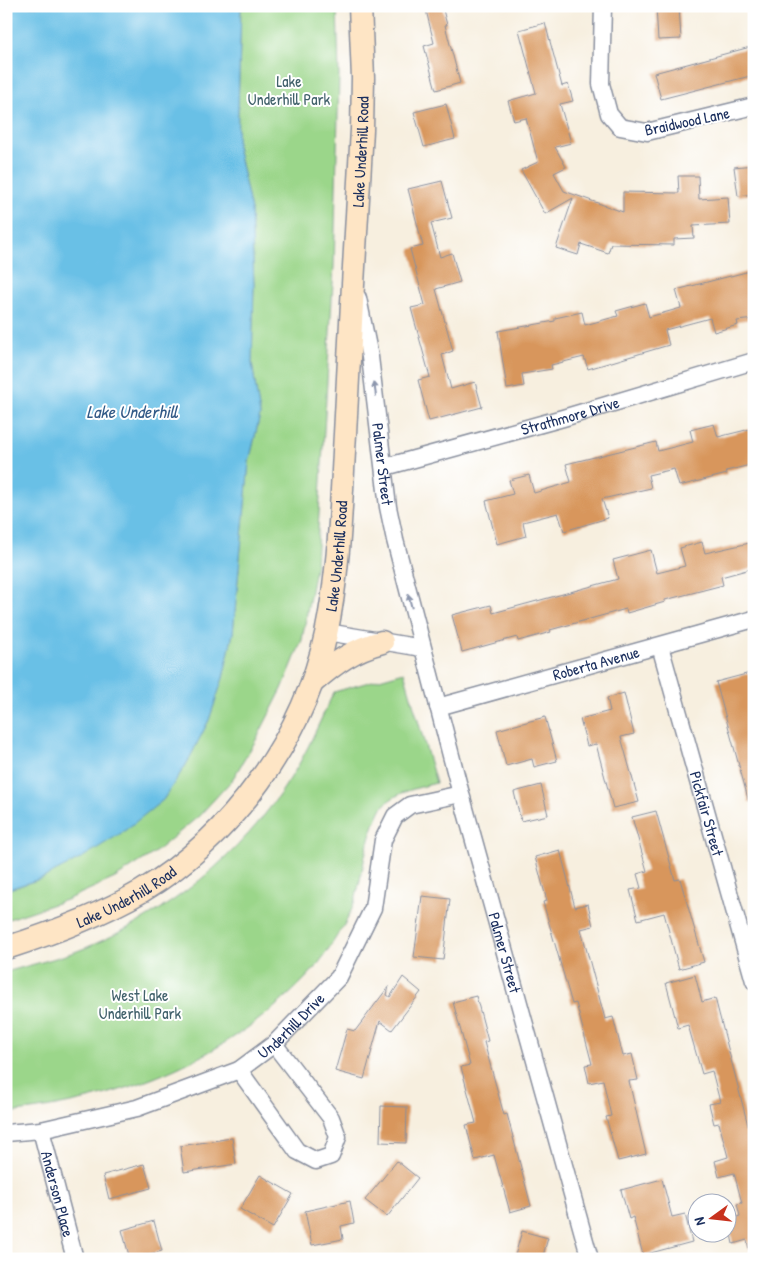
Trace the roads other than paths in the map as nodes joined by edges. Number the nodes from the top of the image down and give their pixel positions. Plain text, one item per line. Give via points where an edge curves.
1 (360, 6) edge
2 (603, 6) edge
3 (754, 106) edge
4 (353, 278) junction
5 (754, 361) edge
6 (385, 467) junction
7 (754, 619) edge
8 (327, 632) junction
9 (382, 642) junction
10 (660, 646) junction
11 (422, 648) junction
12 (313, 682) junction
13 (438, 707) junction
14 (460, 794) junction
15 (6, 948) edge
16 (754, 981) edge
17 (274, 1044) junction
18 (239, 1070) junction
19 (41, 1130) junction
20 (6, 1133) edge
21 (75, 1259) edge
22 (590, 1259) edge

1 - 4 main road, Lake Underhill Road via 362,121
2 - 3 street, Braidwood Lane via 601,84 610,114 620,127 647,132
6 -> 4 street, Palmer Street via 370,357
4 - 8 main road, Lake Underhill Road via 336,562
5 - 6 street, Strathmore Drive
11 -> 6 street, Palmer Street via 388,507
7 - 10 street, Roberta Avenue
8 - 9 street
8 - 12 main road, Lake Underhill Road
9 - 11 street
9 - 12 main road via 362,647 342,658
10 - 13 street, Roberta Avenue
10 - 16 street, Pickfair Street
11 - 13 street, Palmer Street
12 - 15 main road, Lake Underhill Road via 301,710 262,776 231,817 194,852 166,875 118,905
13 - 14 street, Palmer Street
14 - 17 street, Underhill Drive via 410,805 395,816 383,840 373,908 339,977
14 - 22 street, Palmer Street
17 - 18 street, Underhill Drive
17 - 18 street via 331,1118 338,1137 332,1156 316,1161 297,1151
18 - 19 street, Underhill Drive via 137,1108
19 - 20 street, Underhill Drive
19 - 21 street, Anderson Place

